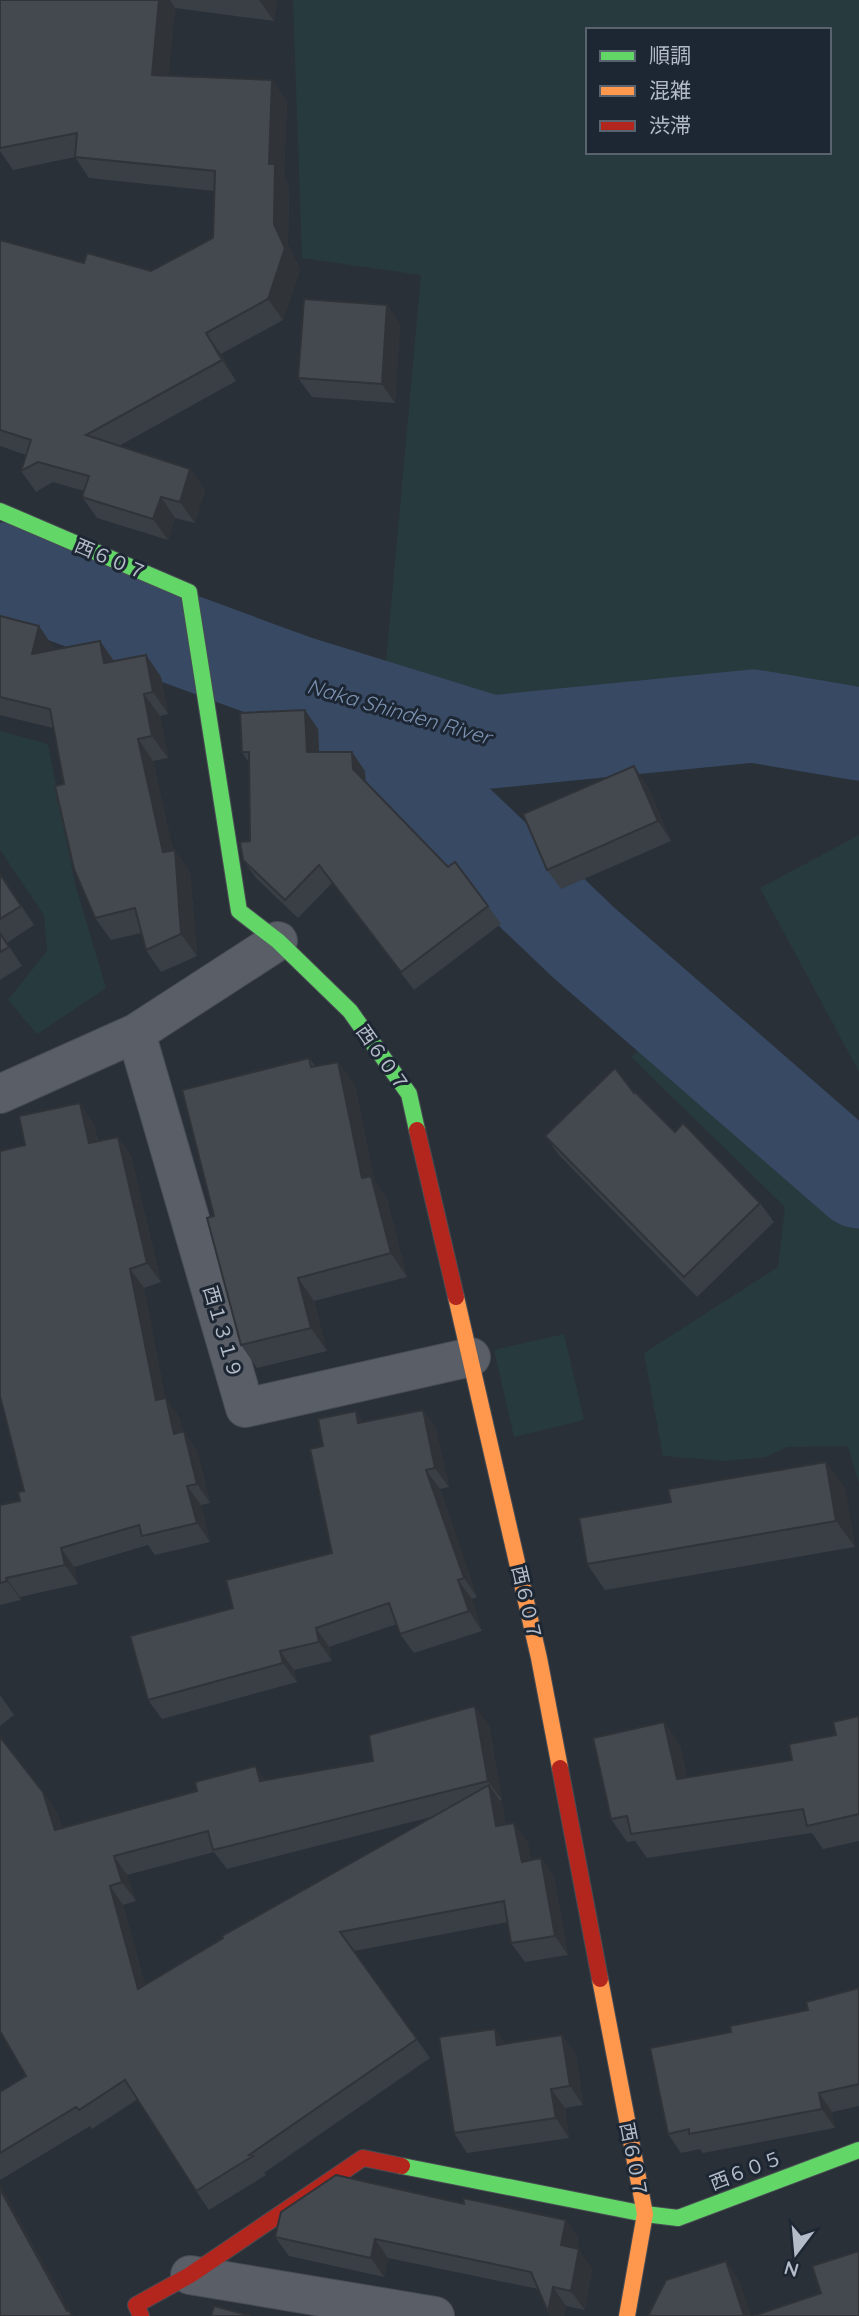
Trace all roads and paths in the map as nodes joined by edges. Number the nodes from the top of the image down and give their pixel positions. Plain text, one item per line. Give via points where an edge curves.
1 (0, 511) edge
2 (278, 941) junction
3 (136, 1033) junction
4 (0, 1094) edge
5 (471, 1357) junction
6 (859, 2150) edge
7 (645, 2214) junction
8 (190, 2275) junction
9 (141, 2316) edge
10 (435, 2316) edge
11 (627, 2316) edge

1 - 2 street, 西６０７ via 189,592 239,911
2 - 3 street
2 - 5 street, 西６０７ via 350,1011 409,1094
3 - 4 street
3 - 5 street, 西１３１９ via 245,1408
5 - 7 street, 西６０７ via 539,1658
6 - 7 street, 西６０５ via 678,2218
7 - 8 street, 西６０５ via 363,2158
7 - 11 street, 西６０７
8 - 9 street, 西６０５ via 136,2305
8 - 10 street

